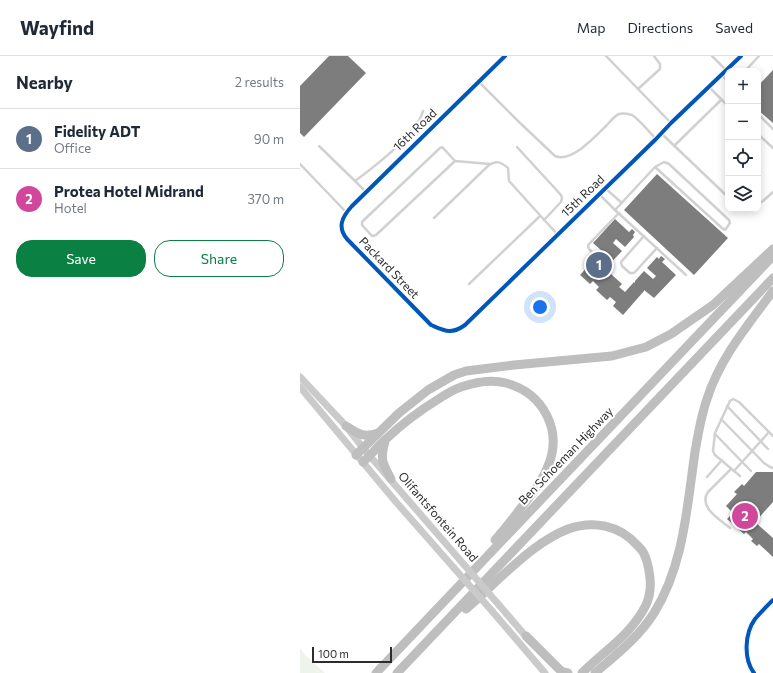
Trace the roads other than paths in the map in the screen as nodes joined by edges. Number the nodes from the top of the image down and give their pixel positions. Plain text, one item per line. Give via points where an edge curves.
1 (505, 56) edge
2 (606, 56) edge
3 (654, 56) edge
4 (712, 56) edge
5 (741, 56) edge
6 (759, 56) edge
7 (725, 68) edge
8 (729, 68) edge
9 (749, 68) edge
10 (725, 72) edge
11 (722, 75) junction
12 (725, 78) edge
13 (479, 82) junction
14 (708, 87) junction
15 (638, 89) junction
16 (721, 100) junction
17 (726, 104) edge
18 (424, 112) dead end
19 (761, 117) edge
20 (671, 123) junction
21 (773, 129) edge
22 (661, 134) junction
23 (761, 137) edge
24 (656, 139) junction
25 (318, 146) dead end
26 (674, 146) junction
27 (517, 147) dead end
28 (773, 148) edge
29 (454, 161) junction
30 (300, 164) edge
31 (490, 164) junction
32 (656, 166) junction
33 (355, 181) junction
34 (605, 188) junction
35 (366, 192) junction
36 (773, 192) edge
37 (725, 193) edge
38 (599, 194) junction
39 (622, 203) junction
40 (761, 203) edge
41 (615, 210) junction
42 (347, 212) junction
43 (619, 213) junction
44 (540, 216) junction
45 (434, 218) dead end
46 (544, 220) junction
47 (342, 221) joint
48 (558, 234) junction
49 (644, 236) junction
50 (657, 248) junction
51 (773, 249) edge
52 (595, 255) dead end
53 (773, 256) edge
54 (686, 275) dead end
55 (773, 278) edge
56 (469, 284) dead end
57 (773, 291) edge
58 (431, 325) joint
59 (300, 377) edge
60 (300, 387) edge
61 (727, 406) junction
62 (720, 419) junction
63 (346, 426) junction
64 (379, 432) junction
65 (769, 432) junction
66 (715, 433) junction
67 (773, 436) edge
68 (386, 439) junction
69 (760, 442) junction
70 (363, 448) junction
71 (768, 449) dead end
72 (752, 452) junction
73 (356, 455) junction
74 (370, 456) junction
75 (722, 460) junction
76 (362, 462) junction
77 (742, 463) junction
78 (773, 468) edge
79 (731, 469) junction
80 (751, 471) dead end
81 (734, 472) junction
82 (740, 476) dead end
83 (707, 477) dead end
84 (391, 479) junction
85 (730, 528) dead end
86 (773, 600) edge
87 (526, 636) junction
88 (399, 649) junction
89 (409, 661) junction
90 (595, 670) edge
91 (376, 673) edge
92 (397, 673) edge
93 (545, 673) edge
94 (558, 673) edge
95 (570, 673) edge
96 (582, 673) edge
97 (754, 673) edge

1 - 13 street, 16th Road
2 - 15 lane
3 - 15 lane via 660,64 660,69
4 - 7 lane
5 - 8 street, 15th Road
6 - 9 lane
10 - 11 street, 15th Road
11 - 12 lane
11 - 14 street, 15th Road
13 - 24 lane via 560,158 570,156 620,114 632,115
13 - 35 street, 16th Road
14 - 16 lane
14 - 20 street, 15th Road
15 - 20 lane
16 - 17 lane
16 - 26 lane
18 - 33 lane via 416,126 398,145
19 - 21 lane
20 - 22 street, 15th Road
22 - 24 street, 15th Road
22 - 26 lane
23 - 28 lane
24 - 34 street, 15th Road
25 - 33 lane
26 - 37 lane
27 - 46 lane via 562,198
29 - 29 lane via 375,236 370,235 362,224 364,219 440,148 442,147
29 - 31 lane
30 - 42 lane
31 - 44 lane via 496,162 507,167 509,181
31 - 45 lane
32 - 32 lane via 664,162 669,164 729,220 730,223 725,230
32 - 39 lane
33 - 35 lane
34 - 38 street, 15th Road
34 - 39 lane
35 - 42 street, 16th Road
36 - 40 lane
38 - 41 lane
38 - 48 street, 15th Road
39 - 41 lane
41 - 43 lane
42 - 47 street, 16th Road
43 - 49 lane
43 - 52 lane via 588,245
44 - 46 lane
44 - 56 lane
46 - 48 lane
47 - 58 street, Packard Street via 342,232 347,240
48 - 58 street, 15th Road via 465,325 450,332
49 - 50 lane
49 - 50 lane via 621,262 622,266 630,273 634,273
50 - 54 lane
51 - 64 highway via 713,305 671,334 646,347 612,356 466,371 428,390
53 - 88 highway, Ben Schoeman Highway
55 - 89 highway
57 - 90 highway via 727,355 707,399 700,424 682,538 666,592 654,613 627,645
59 - 63 main road, Olifantsfontein Road
60 - 73 main road, Olifantsfontein Road
61 - 62 lane
61 - 65 lane via 733,398
61 - 69 lane
62 - 66 lane
62 - 72 lane
63 - 64 highway via 364,436
63 - 70 main road, Olifantsfontein Road
64 - 70 highway
65 - 67 lane
65 - 69 lane
66 - 75 lane via 713,451
66 - 77 lane
68 - 74 highway
68 - 84 highway via 382,457
68 - 88 highway via 409,419 446,394 476,382 491,381 506,382 536,399 547,415 553,435 548,466 533,493
69 - 71 lane
69 - 72 lane
70 - 73 highway
70 - 74 main road, Olifantsfontein Road
72 - 77 lane
72 - 78 lane via 768,467
73 - 76 main road, Olifantsfontein Road
74 - 76 highway
74 - 84 main road, Olifantsfontein Road
75 - 79 lane
75 - 83 lane
76 - 93 main road, Olifantsfontein Road, bridge
77 - 80 lane
77 - 81 lane
79 - 81 lane
79 - 85 lane via 708,492 705,502 709,510
81 - 82 lane
84 - 87 main road, Olifantsfontein Road, bridge
86 - 97 street via 755,620 749,632 746,651
87 - 94 main road, Olifantsfontein Road
87 - 95 highway via 559,669
88 - 91 highway, Ben Schoeman Highway
89 - 90 highway via 528,552 568,529 585,525 603,525 631,538 643,552 649,569 651,589 646,604 633,625
89 - 92 highway
90 - 95 highway
90 - 96 highway

